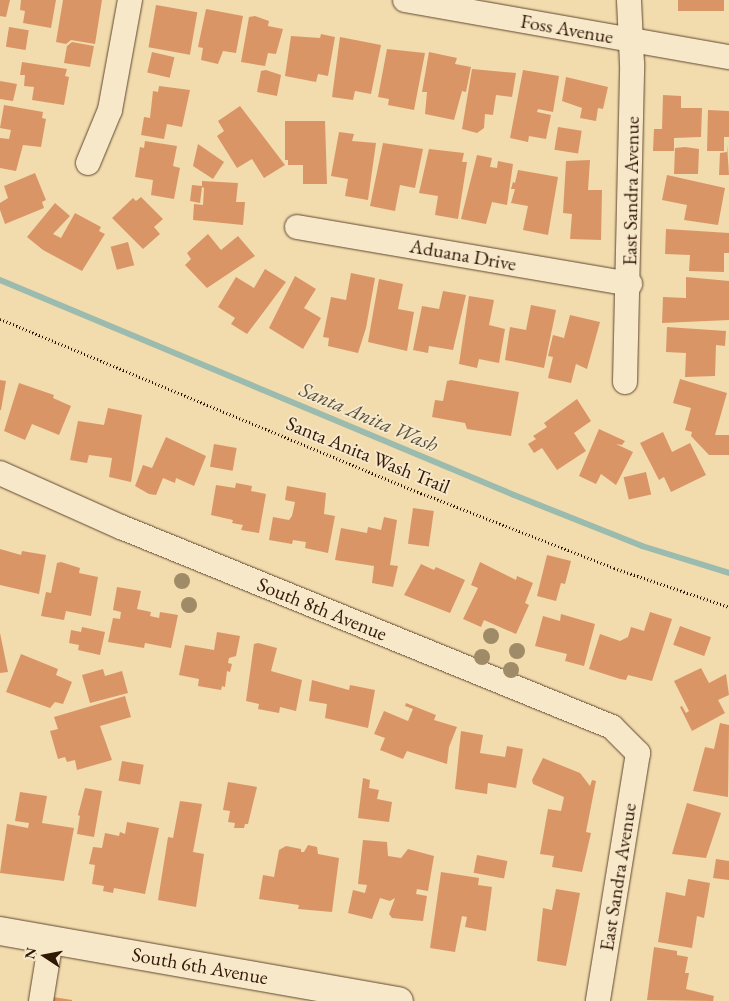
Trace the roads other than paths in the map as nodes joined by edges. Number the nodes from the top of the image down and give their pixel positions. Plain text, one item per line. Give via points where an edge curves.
1 (130, 0) edge
2 (405, 0) edge
3 (629, 0) edge
4 (631, 40) junction
5 (729, 57) edge
6 (88, 163) dead end
7 (297, 227) dead end
8 (630, 284) junction
9 (625, 382) dead end
10 (0, 473) edge
11 (638, 753) joint
12 (0, 931) edge
13 (51, 939) junction
14 (40, 1001) edge
15 (400, 1001) edge
16 (598, 1001) edge

1 - 6 street via 110,110
2 - 4 street, Foss Avenue
3 - 4 street, East Sandra Avenue
4 - 5 street, Foss Avenue
4 - 8 street, East Sandra Avenue
7 - 8 street, Aduana Drive
8 - 9 street, East Sandra Avenue
10 - 11 street, South 8th Avenue via 121,527 612,727
11 - 16 street, East Sandra Avenue
12 - 13 street, South 6th Avenue
13 - 14 street
13 - 15 street, South 6th Avenue

